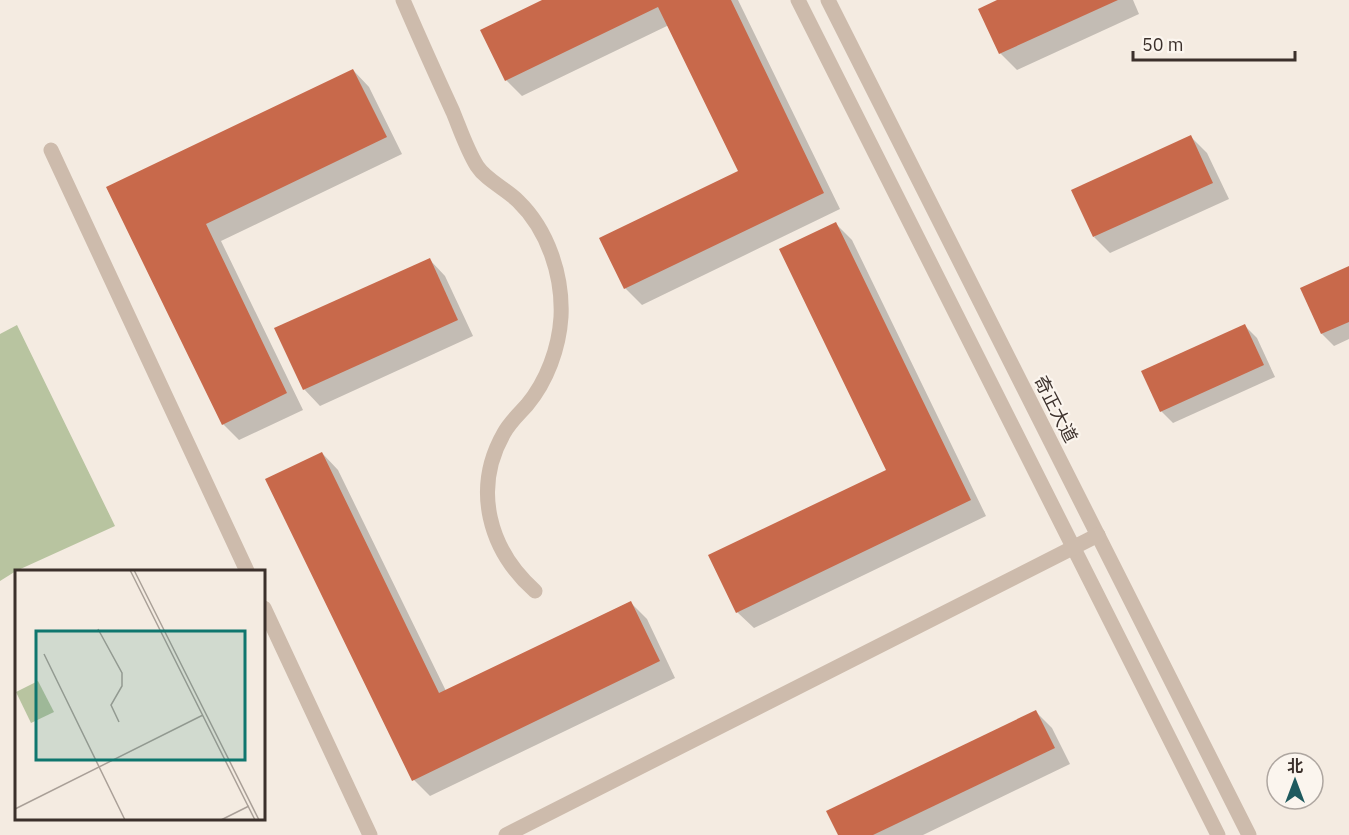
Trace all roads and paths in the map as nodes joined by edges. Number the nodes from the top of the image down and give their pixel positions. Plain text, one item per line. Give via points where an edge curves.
1 (403, 0) edge
2 (798, 0) edge
3 (828, 0) edge
4 (51, 150) dead end
5 (1098, 535) junction
6 (1074, 548) junction
7 (247, 570) edge
8 (535, 591) dead end
9 (266, 612) edge
10 (370, 835) edge
11 (506, 835) edge
12 (1218, 835) edge
13 (1249, 835) edge

1 - 8 street via 477,168 532,217 558,276 561,318 554,355 538,388 501,439 488,481 489,517 494,534 510,566
2 - 6 street
3 - 5 street, 奇正大道
4 - 7 street
5 - 6 street
5 - 13 street, 奇正大道
6 - 11 street
6 - 12 street
9 - 10 street

